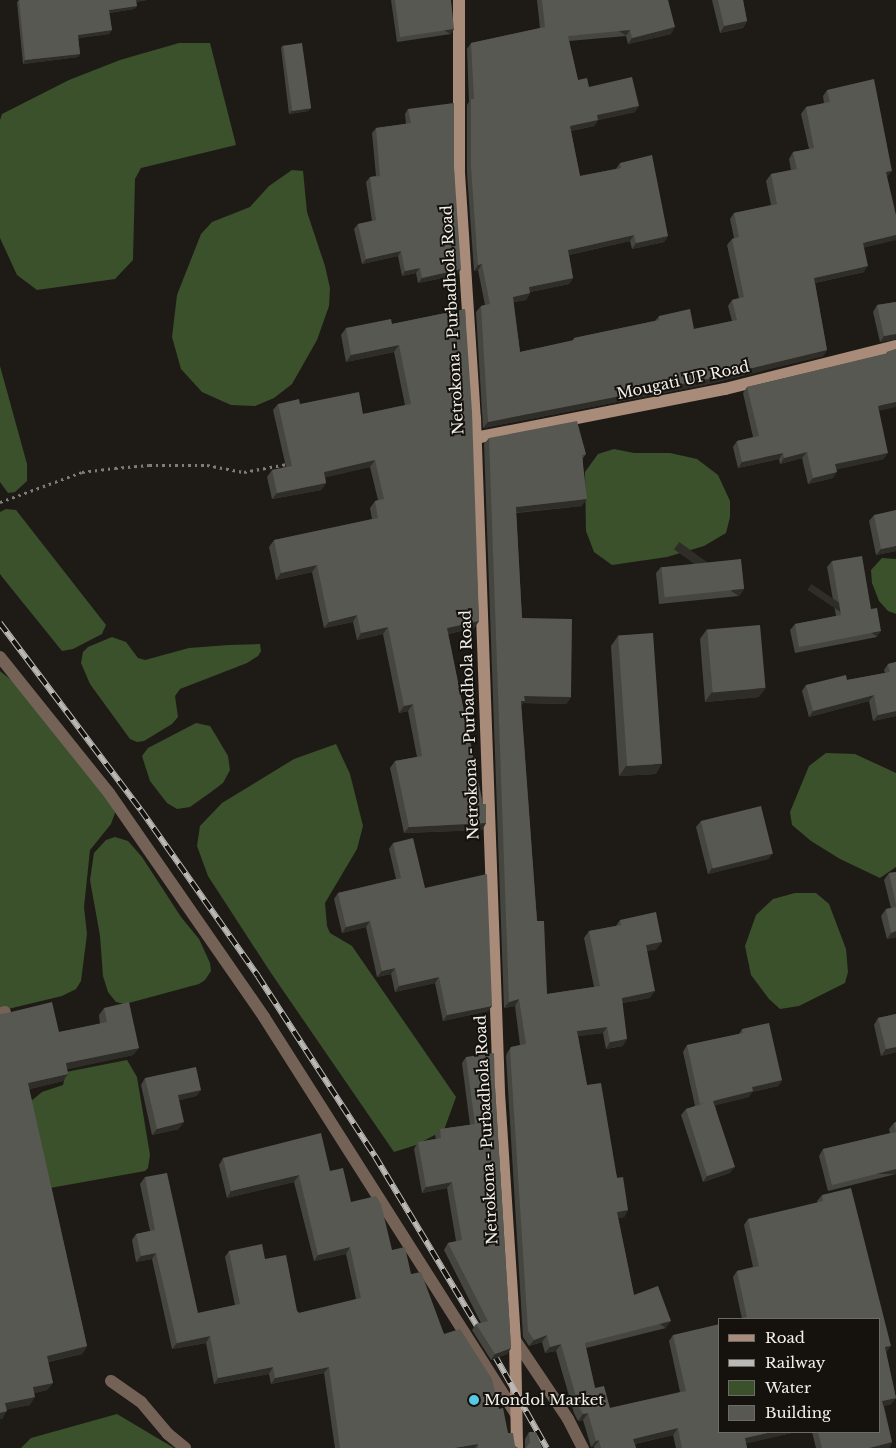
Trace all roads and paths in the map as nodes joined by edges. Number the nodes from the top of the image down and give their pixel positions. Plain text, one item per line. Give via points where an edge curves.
1 (459, 0) edge
2 (896, 346) edge
3 (475, 438) junction
4 (289, 463) edge
5 (0, 502) edge
6 (0, 657) edge
7 (515, 1340) junction
8 (111, 1381) dead end
9 (516, 1413) junction
10 (185, 1448) edge
11 (517, 1448) edge
12 (582, 1448) edge

1 - 3 main road, Netrokona - Purbadhola Road via 459,172
2 - 3 main road, Mougati UP Road via 725,389
3 - 7 main road, Netrokona - Purbadhola Road via 499,1093
4 - 5 path via 244,472 207,465 149,465 82,472
6 - 9 street via 109,793 264,1017
7 - 9 main road, Netrokona - Purbadhola Road
7 - 12 street via 568,1419
8 - 10 street via 141,1402 168,1434
9 - 11 main road, Netrokona - Purbadhola Road

